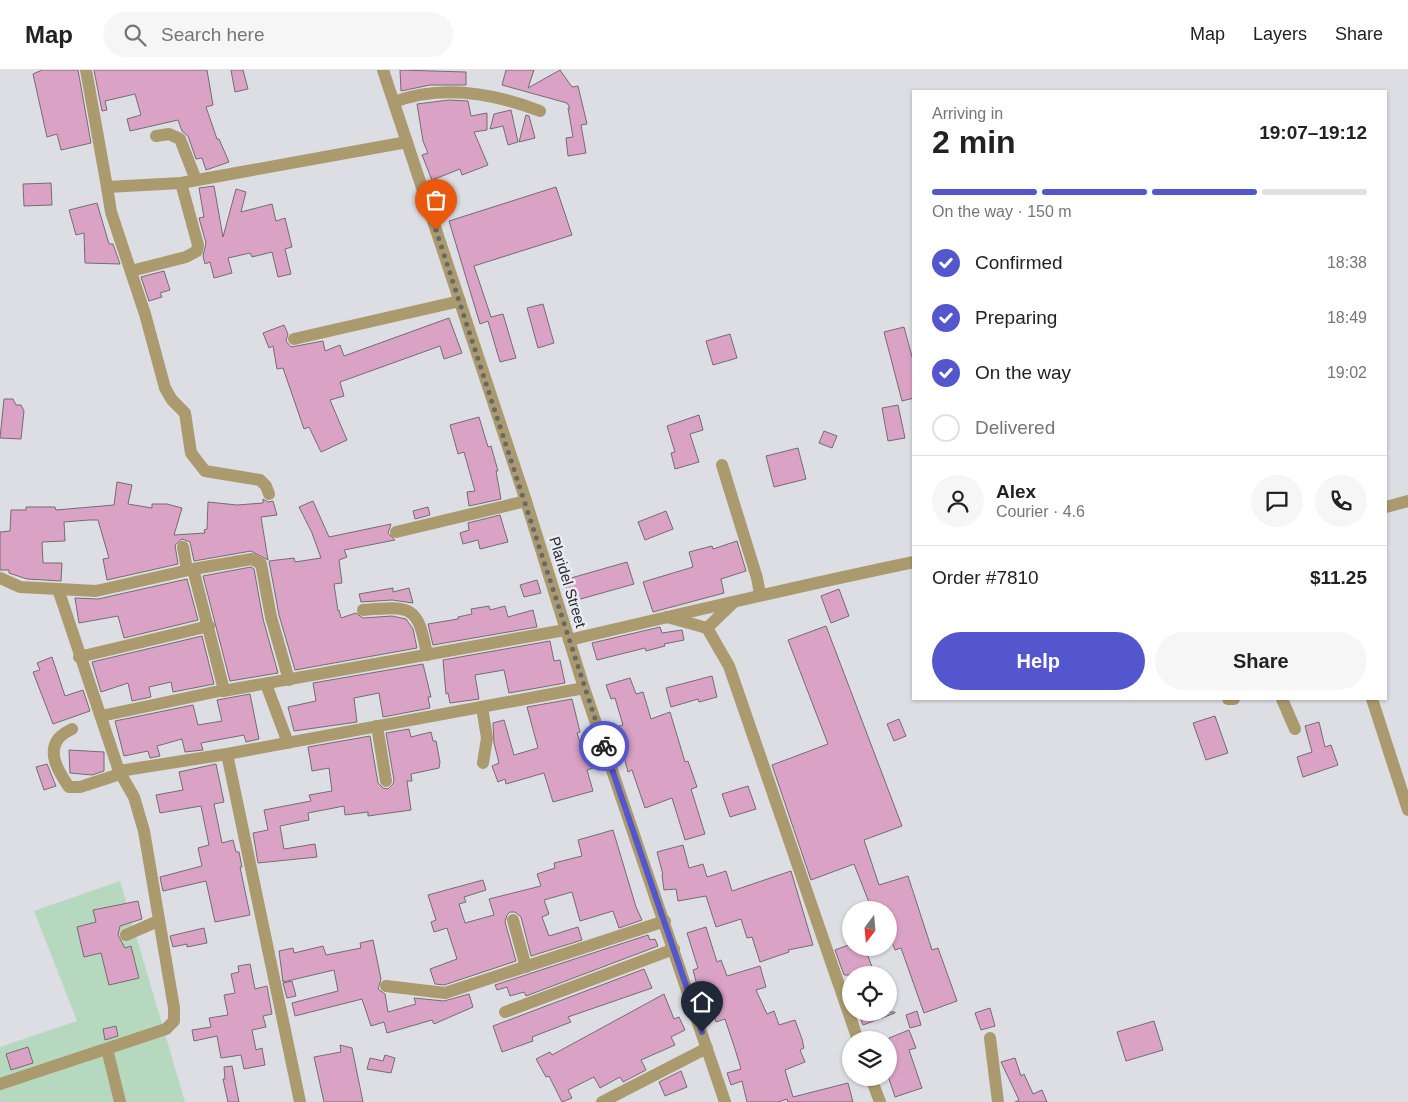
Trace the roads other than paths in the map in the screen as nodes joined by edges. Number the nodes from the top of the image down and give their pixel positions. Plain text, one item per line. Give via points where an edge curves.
1 (86, 70) edge
2 (383, 70) edge
3 (394, 102) junction
4 (540, 111) dead end
5 (156, 136) dead end
6 (407, 142) junction
7 (196, 180) junction
8 (181, 183) junction
9 (107, 187) junction
10 (131, 271) junction
11 (460, 301) junction
12 (294, 339) dead end
13 (722, 465) dead end
14 (269, 494) dead end
15 (526, 501) junction
16 (1408, 501) edge
17 (1387, 507) edge
18 (396, 532) dead end
19 (183, 547) dead end
20 (912, 562) edge
21 (190, 570) junction
22 (0, 578) edge
23 (58, 589) junction
24 (760, 594) junction
25 (736, 601) junction
26 (363, 610) dead end
27 (667, 617) junction
28 (209, 626) junction
29 (706, 628) junction
30 (567, 635) junction
31 (427, 655) junction
32 (80, 657) junction
33 (288, 680) junction
34 (266, 684) junction
35 (584, 688) junction
36 (223, 690) junction
37 (1282, 700) edge
38 (1372, 700) edge
39 (482, 707) junction
40 (101, 716) junction
41 (376, 726) junction
42 (72, 728) dead end
43 (1295, 729) dead end
44 (288, 743) junction
45 (227, 754) junction
46 (483, 763) dead end
47 (120, 773) junction
48 (386, 781) dead end
49 (1408, 810) edge
50 (513, 920) dead end
51 (158, 921) junction
52 (665, 921) junction
53 (126, 935) dead end
54 (674, 949) junction
55 (526, 967) junction
56 (386, 986) dead end
57 (506, 1012) dead end
58 (855, 1031) edge
59 (990, 1038) dead end
60 (707, 1048) junction
61 (107, 1050) junction
62 (0, 1084) edge
63 (874, 1086) edge
64 (120, 1102) edge
65 (300, 1102) edge
66 (602, 1102) edge
67 (725, 1102) edge
68 (880, 1102) edge
69 (998, 1102) edge

1 - 9 street
2 - 3 street, Plaridel Street
3 - 4 street via 413,95 468,91 506,98
3 - 6 street, Plaridel Street
5 - 7 street via 169,134 180,139
6 - 7 street
6 - 11 street, Plaridel Street
7 - 8 street
8 - 9 street
8 - 10 street via 197,251 186,258
9 - 10 street via 111,212
10 - 14 street via 165,388 185,412 191,453 205,472 260,480
11 - 12 street
11 - 15 street, Plaridel Street
13 - 24 street via 758,578
15 - 18 street
15 - 30 street, Plaridel Street
16 - 17 street
19 - 21 street
20 - 24 street
21 - 23 street via 96,591
21 - 28 street
21 - 33 street via 252,559 261,564
22 - 23 street via 20,586
23 - 32 street
24 - 25 street
25 - 27 street
25 - 29 street
26 - 31 street via 391,608 413,613 420,621
27 - 29 street
27 - 30 street
28 - 32 street
28 - 36 street
29 - 58 street via 729,666 743,702
30 - 31 street
30 - 35 street, Plaridel Street
31 - 33 street
32 - 40 street
33 - 34 street
34 - 36 street
34 - 44 street
35 - 39 street
35 - 52 street, Plaridel Street
36 - 40 street
37 - 43 street
38 - 49 street
39 - 41 street
39 - 46 street via 487,738
40 - 47 street
41 - 44 street
41 - 48 street
42 - 47 street via 59,738 53,750 58,772 69,787 80,787
44 - 45 street
45 - 47 street
45 - 65 street
47 - 51 street via 134,797 144,831
50 - 55 street
51 - 53 street
51 - 61 street via 174,1021 166,1029
52 - 54 street, Plaridel Street
52 - 55 street
54 - 57 street
54 - 60 street, Plaridel Street
55 - 56 street via 440,994
59 - 69 street
60 - 66 street
60 - 67 street, Plaridel Street
61 - 62 street
61 - 64 street
63 - 68 street

